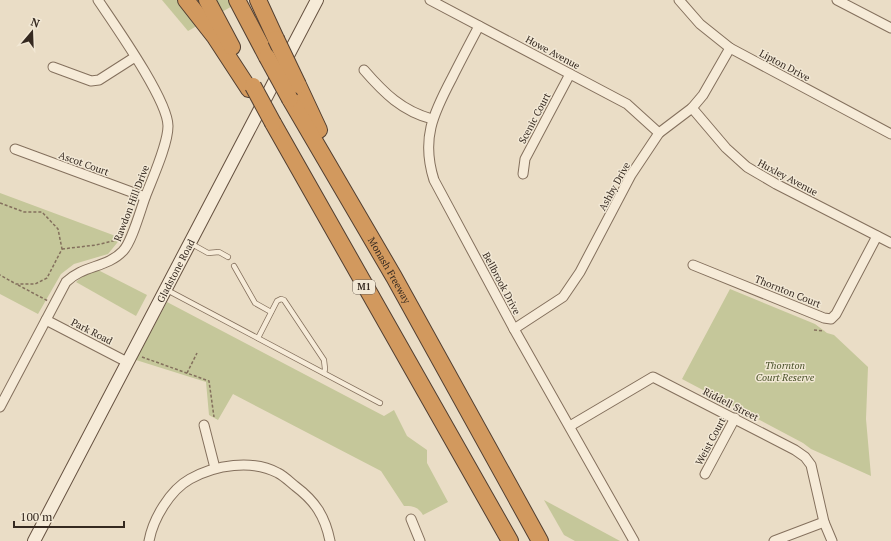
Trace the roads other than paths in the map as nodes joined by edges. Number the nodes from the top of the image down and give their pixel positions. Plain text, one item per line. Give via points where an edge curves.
1 (98, 0) edge
2 (186, 0) edge
3 (207, 0) edge
4 (237, 0) edge
5 (258, 0) edge
6 (317, 0) edge
7 (430, 0) edge
8 (679, 0) edge
9 (837, 0) edge
10 (479, 26) junction
11 (891, 28) edge
12 (730, 48) junction
13 (135, 58) junction
14 (52, 67) dead end
15 (364, 70) dead end
16 (570, 74) junction
17 (251, 87) junction
18 (692, 108) junction
19 (432, 119) junction
20 (659, 133) junction
21 (891, 134) edge
22 (15, 149) dead end
23 (523, 174) dead end
24 (146, 197) junction
25 (353, 207) junction
26 (877, 236) junction
27 (190, 243) junction
28 (891, 243) edge
29 (228, 258) dead end
30 (693, 265) dead end
31 (234, 266) dead end
32 (166, 289) junction
33 (271, 312) junction
34 (46, 320) junction
35 (514, 329) junction
36 (258, 338) junction
37 (128, 362) junction
38 (324, 373) junction
39 (380, 403) dead end
40 (0, 406) edge
41 (735, 418) junction
42 (204, 425) dead end
43 (570, 426) junction
44 (215, 468) junction
45 (705, 474) dead end
46 (411, 519) dead end
47 (824, 522) junction
48 (34, 541) edge
49 (149, 541) edge
50 (330, 541) edge
51 (420, 541) edge
52 (510, 541) edge
53 (540, 541) edge
54 (634, 541) edge
55 (774, 541) edge
56 (832, 541) edge

1 - 13 street, Rawdon Hill Drive
2 - 17 highway
3 - 17 highway
4 - 25 highway, Monash Freeway, bridge via 290,99
5 - 25 highway, bridge
6 - 27 main road, Gladstone Road
7 - 10 street, Howe Avenue
8 - 12 street, Lipton Drive via 700,24
9 - 11 street
10 - 16 street, Howe Avenue
10 - 19 street, Bellbrook Drive
12 - 18 street, Ashby Drive via 703,95
12 - 21 street, Lipton Drive
13 - 14 street via 99,80 91,81
13 - 24 street, Rawdon Hill Drive via 167,113 168,134
15 - 19 street via 397,104 416,115
16 - 20 street, Howe Avenue via 627,104
16 - 23 street, Scenic Court via 525,159
17 - 52 highway, M1, bridge
18 - 20 street, Ashby Drive
18 - 26 street, Huxley Avenue via 726,148 748,168
19 - 35 street, Bellbrook Drive via 428,157 434,180
20 - 35 street, Ashby Drive via 631,175 580,272 563,296
22 - 24 street, Ascot Court
24 - 34 street, Rawdon Hill Drive via 125,249 106,264 82,270 70,278
25 - 53 highway, Monash Freeway
26 - 28 street, Huxley Avenue
26 - 30 street, Thornton Court via 831,319
27 - 29 lane via 208,253 224,254
27 - 32 main road, Gladstone Road
31 - 33 lane via 255,303
32 - 36 lane
32 - 37 main road, Gladstone Road
33 - 36 lane
33 - 38 lane via 279,299 287,302 324,360
34 - 37 street, Park Road
34 - 40 street, Rawdon Hill Drive
35 - 43 street, Bellbrook Drive
36 - 38 lane
37 - 48 main road, Gladstone Road
38 - 39 lane
41 - 43 street, Riddell Street via 653,377
41 - 45 street, Weist Court
41 - 47 street, Riddell Street via 805,457 814,475
42 - 44 street
43 - 54 street, Bellbrook Drive
44 - 49 street via 189,479 166,502 152,525
44 - 50 street via 245,465 278,473 310,498 320,512
46 - 51 street
47 - 55 street
47 - 56 street, Riddell Street

